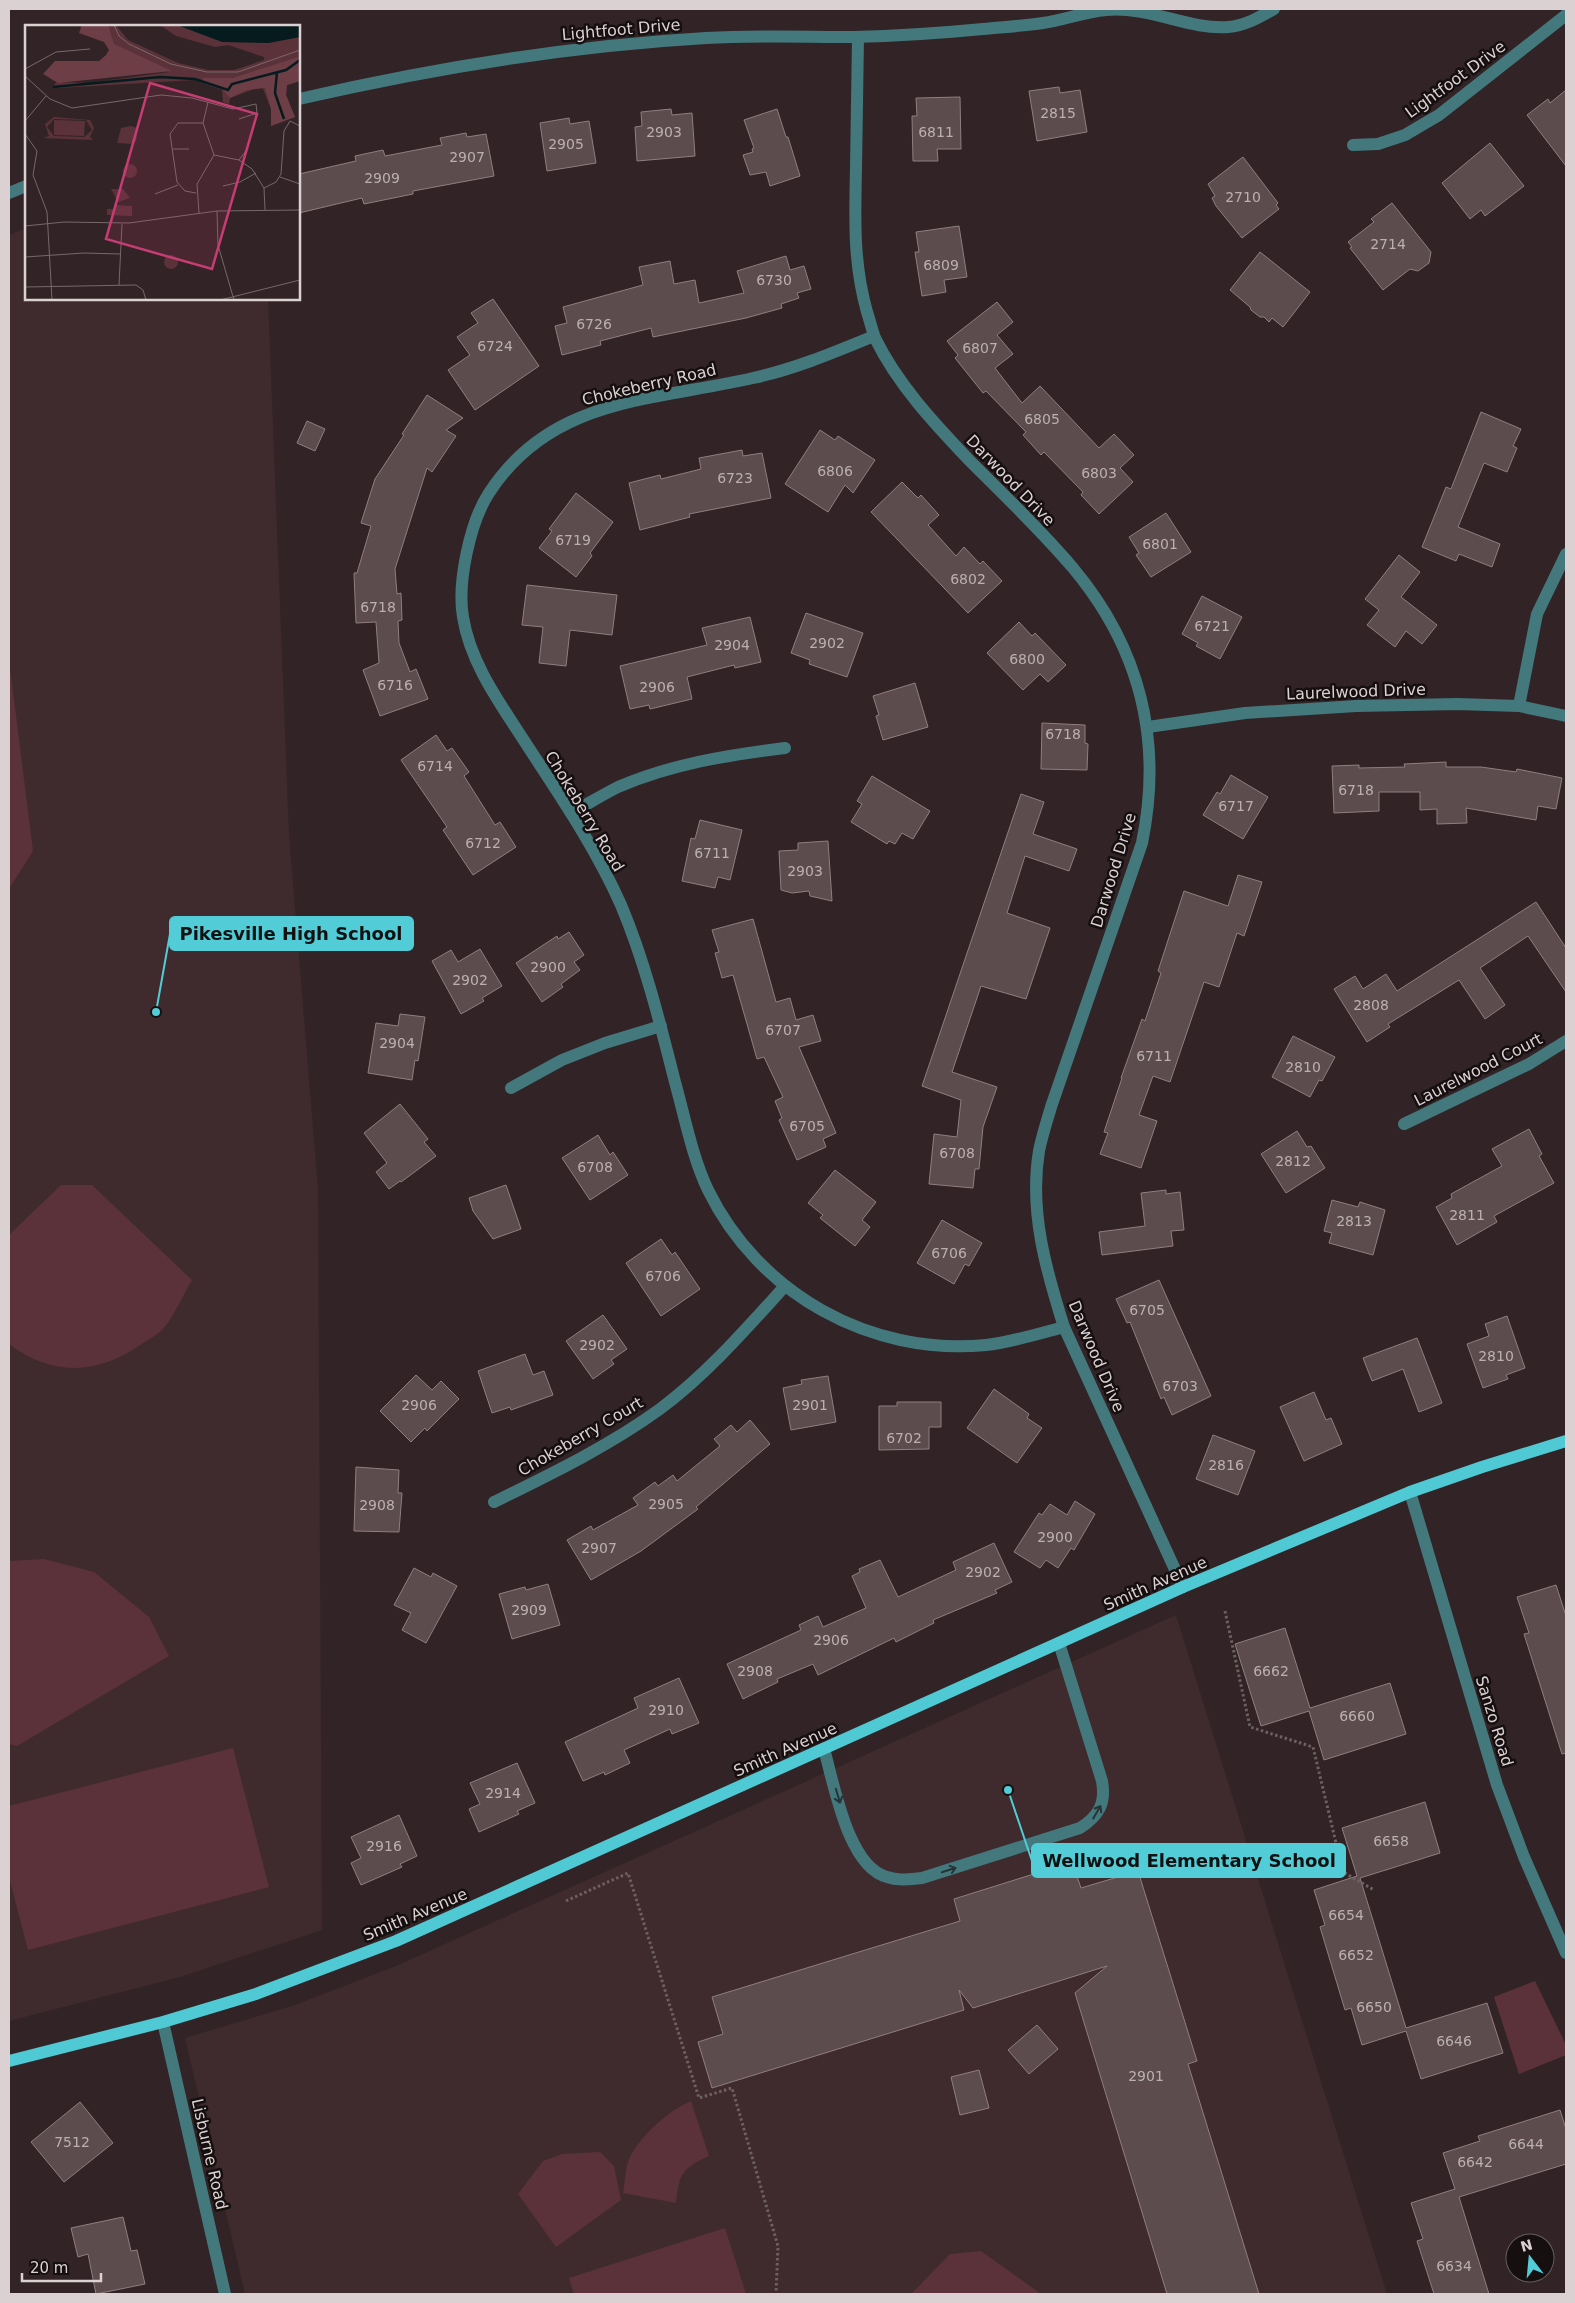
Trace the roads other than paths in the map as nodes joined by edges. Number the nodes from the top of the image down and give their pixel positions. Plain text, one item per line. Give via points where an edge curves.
1 (1274, 9) edge
2 (1566, 15) edge
3 (858, 37) junction
4 (300, 99) edge
5 (1353, 144) dead end
6 (25, 186) edge
7 (9, 193) edge
8 (874, 336) junction
9 (1566, 554) edge
10 (1519, 706) junction
11 (1566, 716) edge
12 (1148, 727) junction
13 (785, 748) dead end
14 (571, 813) junction
15 (661, 1026) junction
16 (1566, 1041) edge
17 (511, 1088) dead end
18 (1404, 1124) dead end
19 (785, 1286) junction
20 (1064, 1327) junction
21 (1566, 1441) edge
22 (1410, 1492) junction
23 (494, 1502) dead end
24 (1183, 1587) junction
25 (1059, 1643) junction
26 (824, 1749) junction
27 (1566, 1953) edge
28 (163, 2022) junction
29 (9, 2061) edge
30 (225, 2294) edge

1 - 3 street, Lightfoot Drive via 1253,20 1228,27 1201,25 1143,11 1109,10 1027,24
2 - 5 street, Lightfoot Drive via 1439,115 1405,136 1378,144
3 - 4 street, Lightfoot Drive via 708,38 566,50 430,70
3 - 8 street, Darwood Drive via 855,246 862,292
6 - 7 street
8 - 12 street, Darwood Drive via 895,373 932,420 1073,568 1122,644
8 - 14 street, Chokeberry Road via 756,378 614,406 573,419 538,439 510,465 486,496 470,543 463,578 462,616 475,658 495,696
9 - 10 street via 1537,614
10 - 11 street, Laurelwood Drive
10 - 12 street, Laurelwood Drive via 1346,707 1245,713
12 - 20 street, Darwood Drive via 1151,773 1149,811 1142,843 1051,1107 1039,1151 1036,1196 1040,1238
13 - 14 street via 719,756 648,775 616,788
14 - 15 street, Chokeberry Road via 621,906
15 - 17 street via 562,1060
15 - 19 street, Chokeberry Road via 690,1139 707,1188 724,1218 748,1249
16 - 18 street, Laurelwood Court via 1520,1068
19 - 20 street, Chokeberry Road via 818,1308 858,1328 896,1341 984,1345
19 - 23 street, Chokeberry Court via 732,1344 660,1409 562,1468
20 - 24 street, Darwood Drive
21 - 22 main road, Smith Avenue
22 - 24 main road, Smith Avenue
22 - 27 street, Sanzo Road via 1497,1785
24 - 25 main road, Smith Avenue
25 - 26 main road, Smith Avenue
26 -> 25 street via 851,1840 861,1858 886,1877 903,1880 922,1878 1080,1828 1092,1821 1100,1810 1104,1795
26 - 28 main road, Smith Avenue via 396,1941 256,1994
28 - 29 main road, Smith Avenue
28 - 30 street, Lisburne Road

